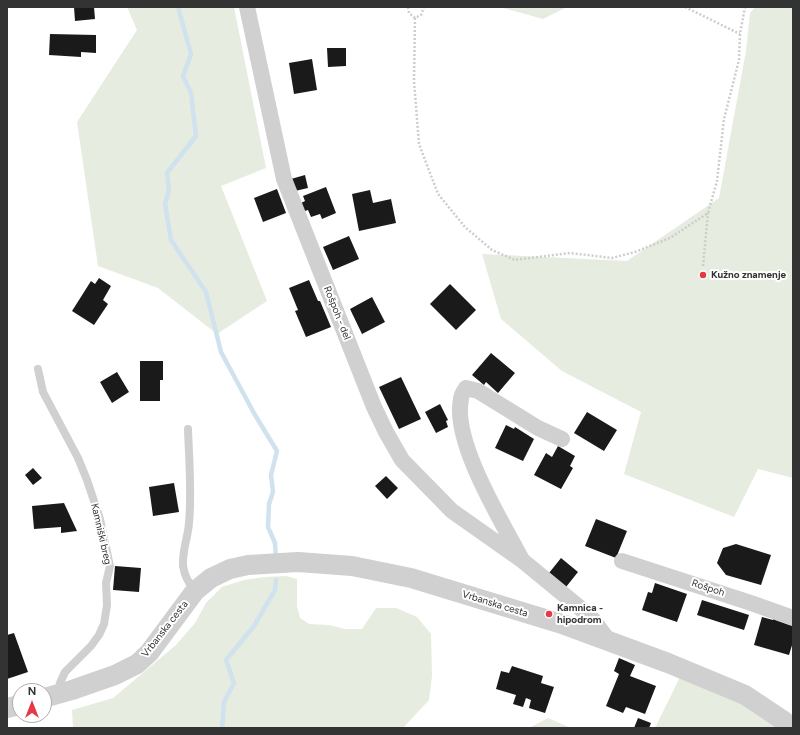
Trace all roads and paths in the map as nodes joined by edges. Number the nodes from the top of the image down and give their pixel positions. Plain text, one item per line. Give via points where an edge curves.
1 (248, 7) edge
2 (408, 7) edge
3 (424, 7) edge
4 (686, 7) edge
5 (745, 7) edge
6 (415, 18) junction
7 (740, 34) junction
8 (708, 213) junction
9 (702, 266) dead end
10 (38, 369) dead end
11 (188, 429) dead end
12 (562, 439) dead end
13 (523, 561) junction
14 (622, 561) dead end
15 (195, 591) junction
16 (793, 618) edge
17 (609, 641) junction
18 (52, 695) edge
19 (52, 696) edge
20 (790, 728) edge

1 - 13 street, Rošpoh - del via 284,179 386,432 402,460 452,511
2 - 6 path via 409,13
3 - 6 path via 421,15
4 - 7 path
5 - 7 path
6 - 8 path via 414,80 419,144 438,194 461,222 492,250 515,260 570,253 612,258 670,238
7 - 8 path via 739,60 724,119 717,181
8 - 9 path
10 - 18 lane, Kamniški breg via 44,392 88,480 110,566 106,583 107,606 104,624 91,646 65,672
11 - 15 lane via 191,489 183,565 187,581
12 - 13 street, Rošpoh - del via 538,428 478,391 466,388 461,396 465,441 481,482
13 - 17 street, Rošpoh - del via 591,617
14 - 16 street, Rošpoh
15 - 17 street, Vrbanska cesta via 211,578 230,569 248,565 298,562 352,566 411,578
15 - 19 street, Vrbanska cesta via 149,653 137,664 115,675
17 - 20 street, Vrbanska cesta via 745,695 784,721

